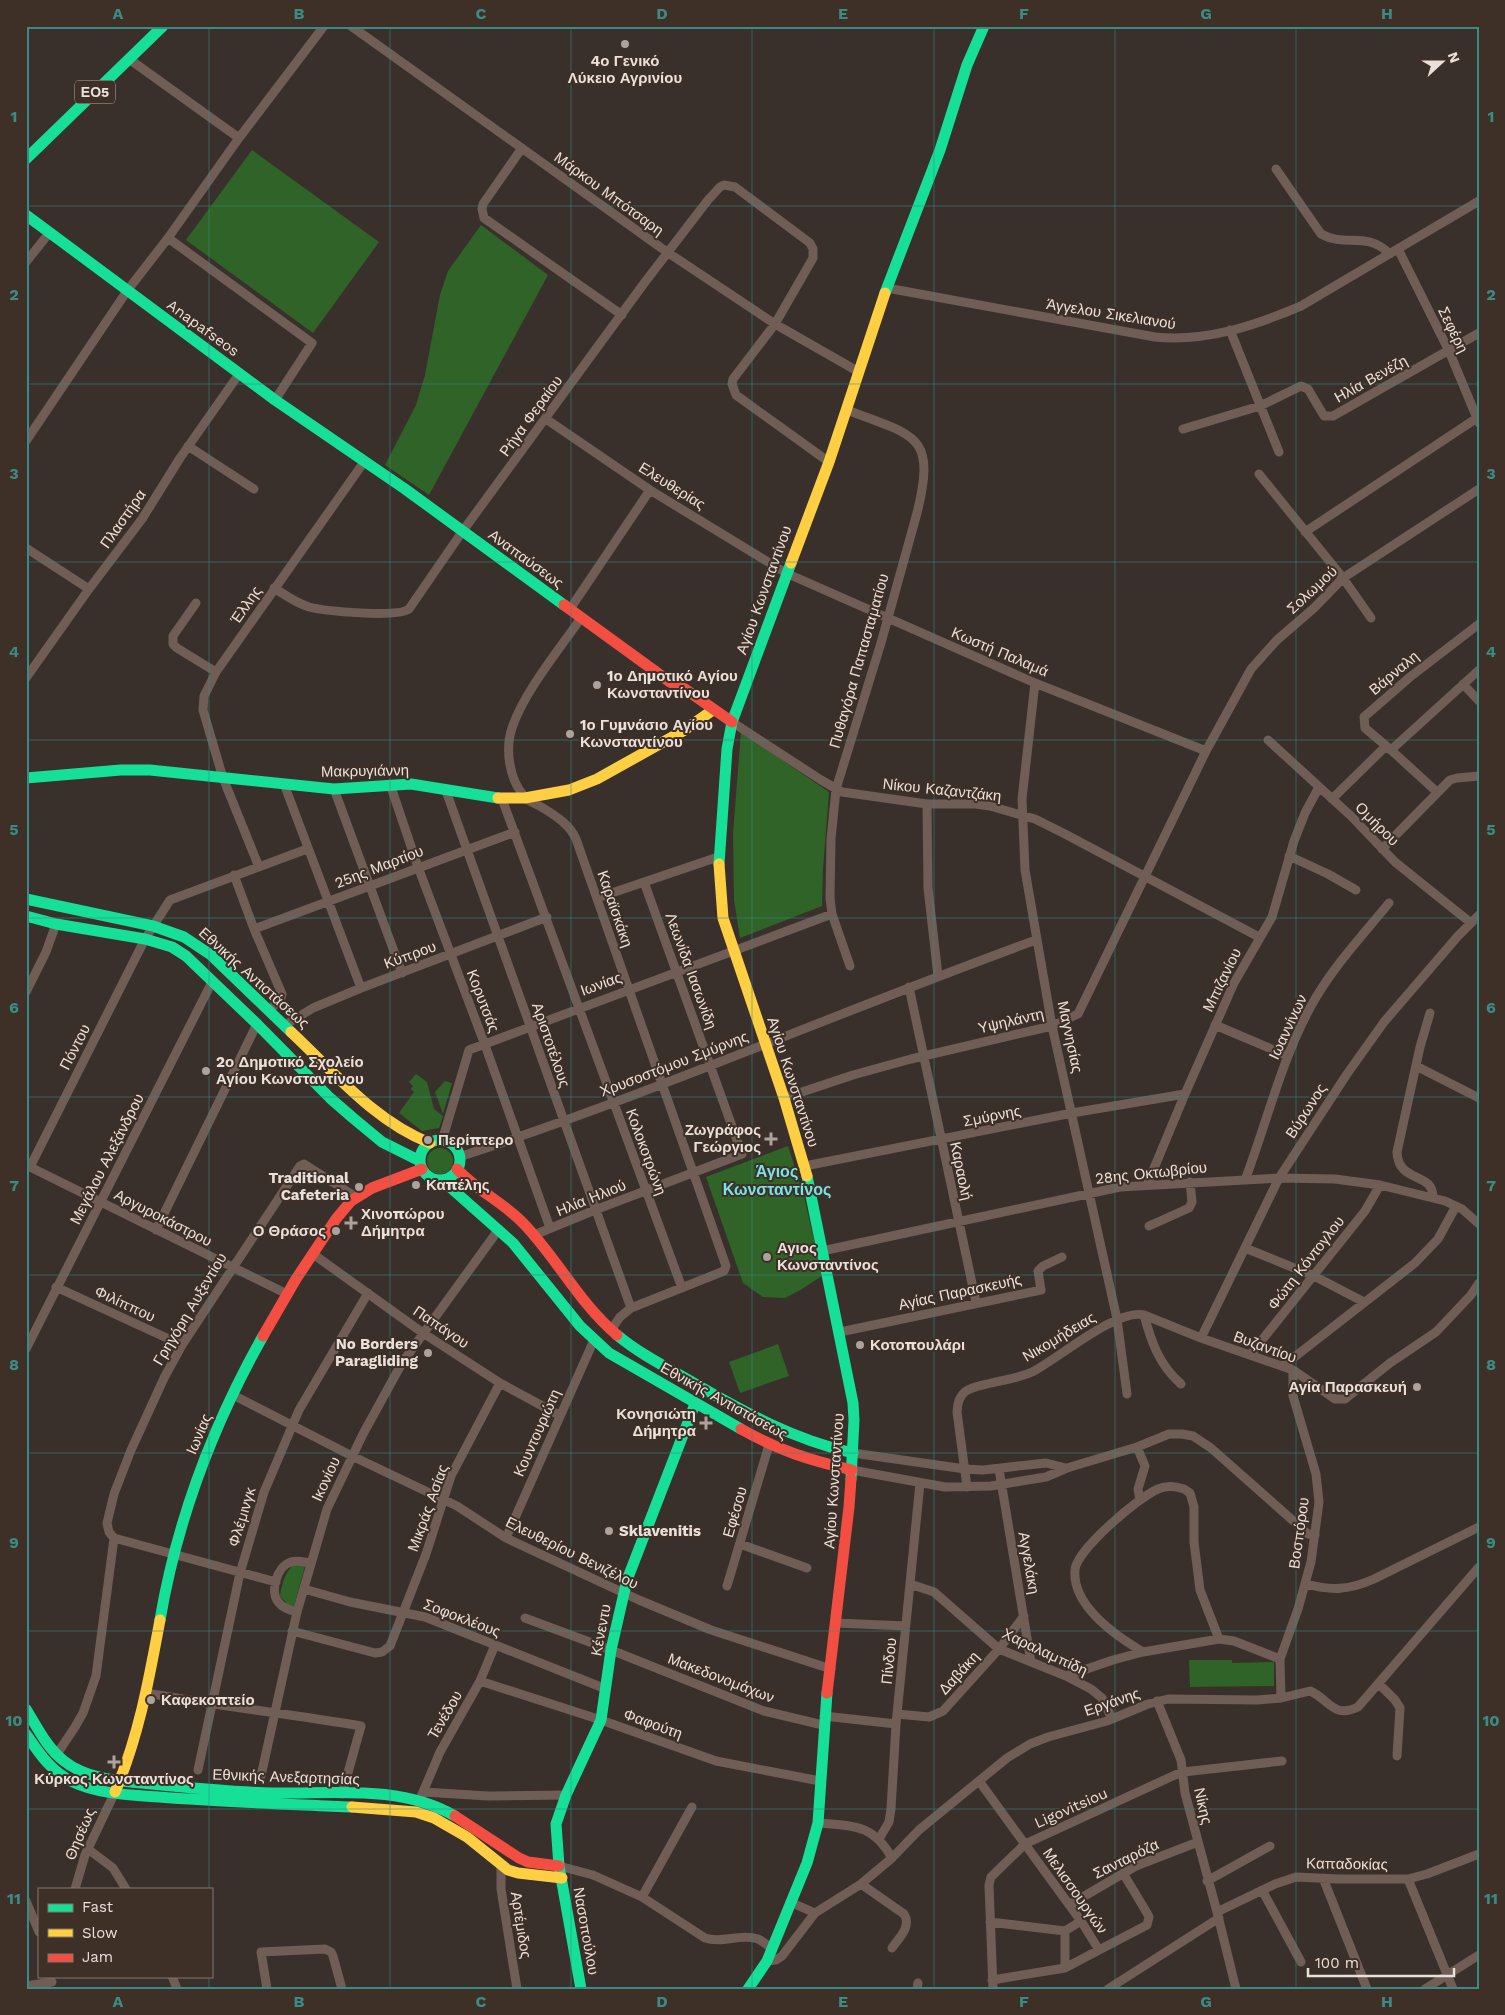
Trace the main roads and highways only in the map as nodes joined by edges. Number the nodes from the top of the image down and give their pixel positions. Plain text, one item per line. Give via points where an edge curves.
1 (164, 26) edge
2 (984, 26) edge
3 (26, 159) edge
4 (26, 215) edge
5 (364, 462) joint
6 (709, 712) junction
7 (731, 726) junction
8 (26, 778) edge
9 (26, 899) edge
10 (26, 916) edge
11 (436, 1142) junction
12 (421, 1165) junction
13 (458, 1169) junction
14 (442, 1180) junction
15 (695, 1404) junction
16 (853, 1453) junction
17 (852, 1470) junction
18 (26, 1709) edge
19 (26, 1734) edge
20 (120, 1781) junction
21 (115, 1792) junction
22 (560, 1866) junction
23 (562, 1878) junction
24 (581, 1989) edge
25 (748, 1989) edge

1 - 3 main road, ΕΟ5
2 - 7 main road, Αγίου Κωνσταντίνου via 967,65 940,150
4 - 5 main road, Anapafseos via 239,374
5 - 6 main road, Αναπαύσεως via 670,682 681,695
6 - 7 main road
6 - 8 main road, Μακρυγιάννη via 672,738 597,779 569,790 525,798 502,799 412,784 334,789 134,770
7 - 16 main road, Αγίου Κωνσταντίνου via 718,857 722,908 732,951 784,1098 804,1166 854,1410
9 - 11 main road, Εθνικής Αντιστάσεως via 181,934 204,950 270,1010 372,1110 411,1136
10 - 12 main road, Εθνικής Αντιστάσεως via 172,947 186,956 330,1098 382,1142
11 - 12 main road via 422,1152
11 - 13 main road via 455,1147 459,1157
12 - 14 main road via 432,1179
12 - 20 main road, Ιωνίας via 356,1197 287,1294 233,1394 203,1464 173,1555 147,1693
13 - 14 main road via 450,1178
13 - 16 main road, Εθνικής Αντιστάσεως via 511,1210 579,1294 625,1342 778,1430 815,1444
14 - 15 main road, Εθνικής Αντιστάσεως via 513,1243 594,1340 626,1364
15 - 17 main road, Εθνικής Αντιστάσεως via 769,1445 806,1459
15 - 22 main road, Κένεντυ via 643,1534 624,1593 611,1650 601,1720 556,1824
16 - 17 main road, Αγίου Κωνσταντίνου
17 - 25 main road, Αγίου Κωνσταντίνου via 824,1720 818,1823 810,1854 772,1948
18 - 20 main road, Εθνικής Ανεξαρτησίας via 57,1754 93,1776
19 - 21 main road via 48,1763 67,1779 89,1788
20 - 21 main road, Ιωνίας
20 - 22 main road, Εθνικής Ανεξαρτησίας via 233,1792 422,1796 519,1858
21 - 23 main road via 194,1800 416,1812 434,1818 467,1837 501,1866 518,1873
22 - 23 main road, Νασοπούλου
23 - 24 main road, Νασοπούλου

